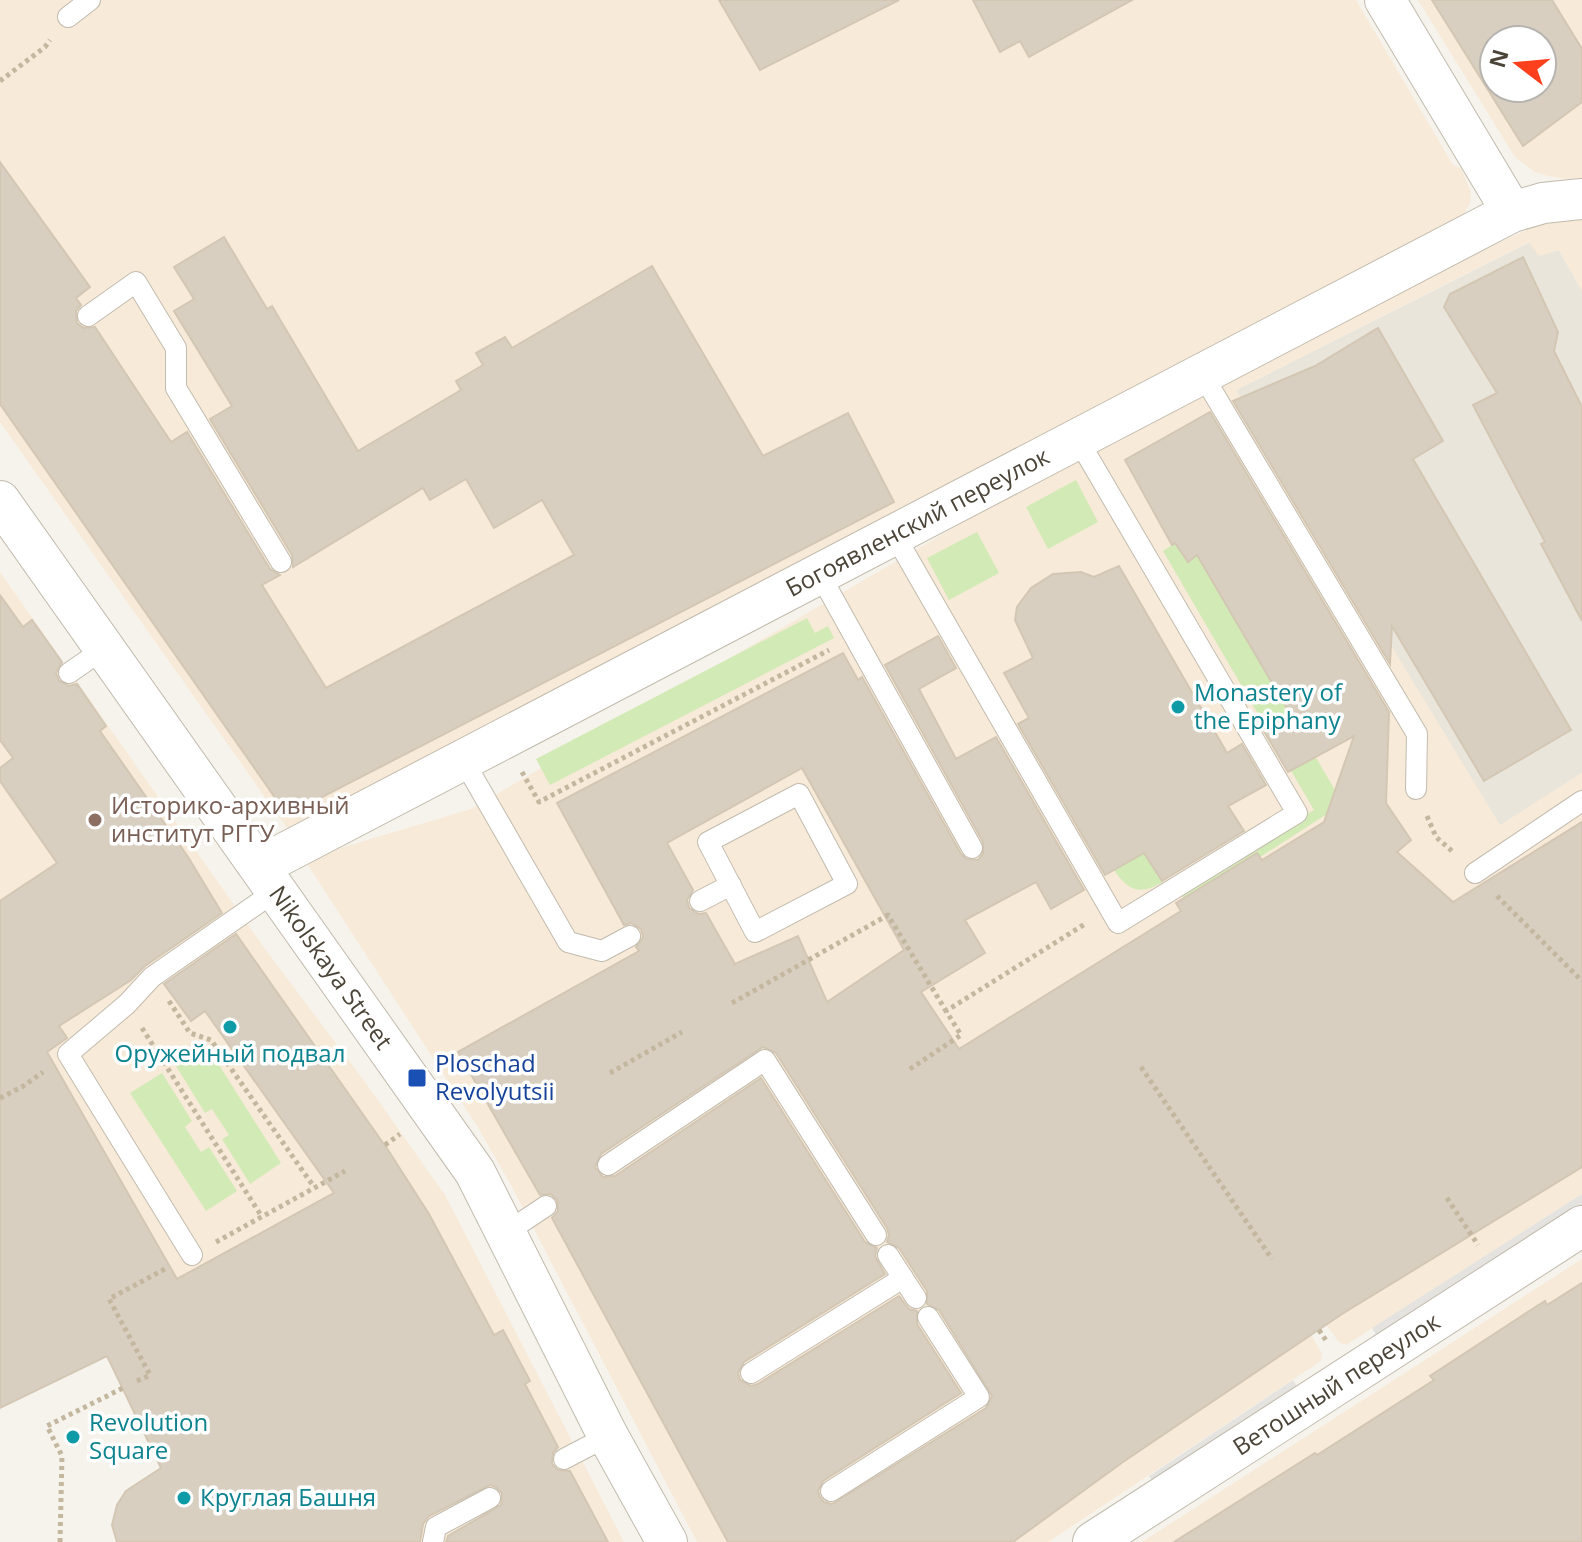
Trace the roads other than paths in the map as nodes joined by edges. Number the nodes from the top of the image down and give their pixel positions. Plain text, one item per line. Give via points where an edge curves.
1 (90, 0) edge
2 (1385, 0) edge
3 (68, 17) road end
4 (1582, 199) edge
5 (1512, 212) junction
6 (88, 316) dead end
7 (1202, 374) junction
8 (1077, 438) junction
9 (0, 501) edge
10 (894, 534) junction
11 (281, 562) dead end
12 (819, 573) junction
13 (105, 648) junction
14 (69, 673) dead end
15 (462, 758) junction
16 (1416, 789) dead end
17 (1582, 801) edge
18 (972, 848) dead end
19 (1475, 873) dead end
20 (268, 878) junction
21 (731, 885) junction
22 (700, 901) dead end
23 (630, 936) dead end
24 (608, 1165) dead end
25 (546, 1206) dead end
26 (1582, 1226) edge
27 (507, 1232) junction
28 (876, 1235) dead end
29 (192, 1255) dead end
30 (888, 1255) dead end
31 (903, 1278) junction
32 (916, 1298) dead end
33 (928, 1317) dead end
34 (751, 1373) dead end
35 (608, 1436) junction
36 (564, 1459) dead end
37 (831, 1491) dead end
38 (490, 1498) dead end
39 (433, 1542) edge
40 (667, 1542) edge
41 (1093, 1542) edge

1 - 3 lane
2 - 5 street
4 - 5 street, Богоявленский переулок
5 - 7 street, Богоявленский переулок
6 - 11 lane via 136,282 176,348 176,388
7 - 8 street, Богоявленский переулок
7 - 16 lane via 1417,734
8 - 10 street, Богоявленский переулок
8 - 10 lane via 1297,813 1118,923
9 - 13 street, Nikolskaya Street
10 - 12 street, Богоявленский переулок
12 - 15 street, Богоявленский переулок
12 - 18 lane
13 - 14 lane
13 - 20 street, Nikolskaya Street
15 - 20 street, Богоявленский переулок via 372,806
15 - 23 lane via 568,942 602,951
17 - 19 lane
20 - 27 street, Nikolskaya Street via 475,1172
20 - 29 lane via 68,1054
21 - 21 lane via 755,932 847,884 799,794 708,842
21 - 22 lane
24 - 28 lane via 765,1060
25 - 27 lane
26 - 41 street, Ветошный переулок
27 - 35 street, Nikolskaya Street
30 - 31 lane
31 - 32 lane
31 - 34 lane
33 - 37 lane via 979,1397
35 - 36 lane
35 - 40 street, Nikolskaya Street
38 - 39 lane via 436,1527

